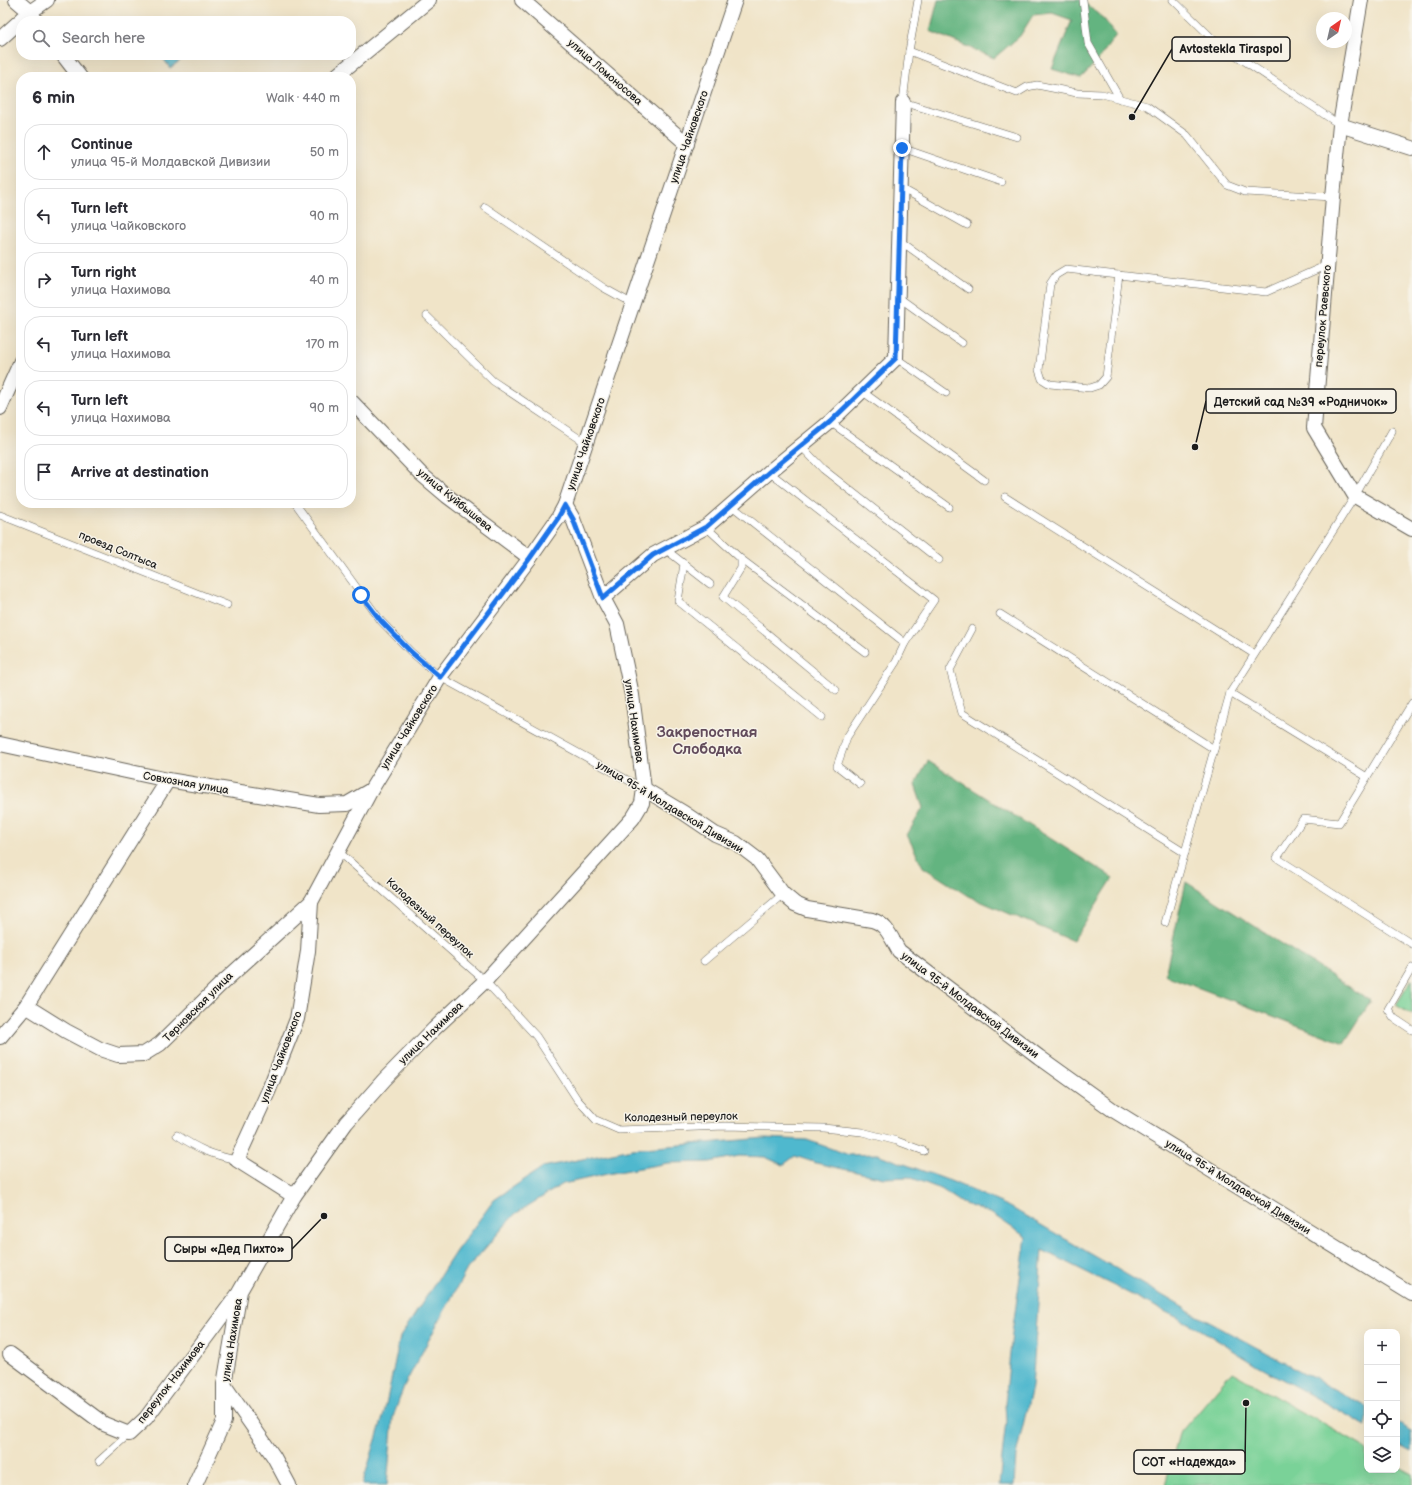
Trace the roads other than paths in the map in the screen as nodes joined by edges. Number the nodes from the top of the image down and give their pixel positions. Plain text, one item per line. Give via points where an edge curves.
1 (16, 0) edge
2 (47, 0) edge
3 (429, 0) edge
4 (522, 0) edge
5 (735, 0) edge
6 (918, 0) edge
7 (1083, 0) edge
8 (1173, 0) edge
9 (1361, 0) edge
10 (32, 16) edge
11 (34, 16) edge
12 (16, 28) edge
13 (0, 39) edge
14 (909, 51) junction
15 (67, 60) edge
16 (356, 60) edge
17 (356, 60) edge
18 (76, 72) edge
19 (341, 72) edge
20 (1120, 99) junction
21 (903, 102) junction
22 (1340, 125) junction
23 (1017, 137) dead end
24 (687, 144) junction
25 (1411, 147) edge
26 (902, 148) junction
27 (1001, 182) dead end
28 (901, 188) junction
29 (1333, 198) junction
30 (485, 207) dead end
31 (967, 225) dead end
32 (900, 241) junction
33 (1328, 265) junction
34 (1119, 275) junction
35 (968, 289) dead end
36 (898, 297) junction
37 (633, 304) junction
38 (426, 316) dead end
39 (962, 343) dead end
40 (896, 358) junction
41 (16, 373) edge
42 (863, 392) junction
43 (946, 393) dead end
44 (356, 406) edge
45 (0, 408) edge
46 (830, 422) junction
47 (1392, 431) dead end
48 (586, 444) junction
49 (802, 446) junction
50 (769, 472) junction
51 (984, 480) dead end
52 (1355, 496) junction
53 (1005, 497) dead end
54 (565, 505) junction
55 (732, 506) junction
56 (949, 507) dead end
57 (299, 508) edge
58 (0, 515) edge
59 (706, 527) junction
60 (1412, 529) edge
61 (665, 549) junction
62 (530, 558) junction
63 (741, 559) junction
64 (939, 560) dead end
65 (684, 564) junction
66 (710, 584) dead end
67 (603, 598) junction
68 (227, 605) dead end
69 (1000, 614) dead end
70 (972, 629) dead end
71 (906, 643) junction
72 (865, 652) dead end
73 (1254, 654) junction
74 (440, 677) junction
75 (836, 690) dead end
76 (1230, 693) junction
77 (1412, 703) edge
78 (822, 717) dead end
79 (0, 744) edge
80 (1214, 749) junction
81 (1367, 777) junction
82 (168, 780) junction
83 (860, 784) dead end
84 (644, 789) junction
85 (371, 790) junction
86 (338, 851) junction
87 (1185, 853) junction
88 (783, 894) junction
89 (311, 902) junction
90 (1165, 923) dead end
91 (1412, 944) edge
92 (704, 961) dead end
93 (1412, 968) edge
94 (485, 981) junction
95 (26, 1006) junction
96 (1412, 1030) edge
97 (0, 1037) edge
98 (177, 1135) dead end
99 (924, 1150) dead end
100 (237, 1160) junction
101 (294, 1196) junction
102 (240, 1291) junction
103 (1412, 1294) edge
104 (10, 1354) dead end
105 (224, 1385) junction
106 (129, 1434) junction
107 (99, 1461) dead end
108 (195, 1485) edge
109 (289, 1485) edge

1 - 10 street
2 - 11 street
3 - 16 street
4 - 24 street, улица Ломоносова
5 - 24 street, улица Чайковского
6 - 14 lane
7 - 20 lane via 1088,43
8 - 22 lane via 1216,42
9 - 22 street, переулок Раевского
12 - 13 street
14 - 20 lane via 1017,93 1037,85
14 - 21 lane
15 - 18 street
17 - 19 street
20 - 29 lane via 1147,106 1182,131 1228,184 1245,192
21 - 23 lane
21 - 26 street
22 - 25 street
22 - 29 street, переулок Раевского
24 - 37 street, улица Чайковского
26 - 27 lane
26 - 28 street
28 - 31 lane
28 - 32 street
29 - 33 street, переулок Раевского
30 - 37 lane via 604,288
32 - 35 lane
32 - 36 street
33 - 34 lane via 1266,292
33 - 52 street, переулок Раевского via 1314,428
34 - 34 lane via 1066,269 1056,275 1050,284 1039,370 1042,379 1050,384 1090,388 1099,385 1106,377
36 - 39 lane
36 - 40 street
37 - 48 street, улица Чайковского
38 - 48 lane via 493,381
40 - 42 street
40 - 43 lane
41 - 45 street
42 - 46 street
42 - 51 lane
44 - 62 street, улица Куйбышева via 421,474
46 - 49 street
46 - 56 lane
47 - 52 lane
48 - 54 street, улица Чайковского
49 - 50 street
49 - 64 lane via 823,468
50 - 55 street
50 - 71 lane via 934,600
52 - 60 street
52 - 73 lane
53 - 73 lane
54 - 62 street, улица Чайковского
54 - 67 street, улица Нахимова via 573,519
55 - 59 street
55 - 71 lane
57 - 74 lane, улица 95-й Молдавской Дивизии via 381,621
58 - 68 lane, проезд Солтыса
59 - 61 street
59 - 63 lane
61 - 65 lane
61 - 67 street via 653,555
62 - 74 street, улица Чайковского
63 - 72 lane
63 - 75 lane via 741,568 724,597
65 - 66 lane
65 - 78 lane via 678,601
67 - 84 street, улица Нахимова via 617,624 632,695
69 - 80 lane
70 - 87 lane via 950,670 962,713
71 - 83 lane via 847,737 837,766
73 - 76 lane
74 - 84 lane, улица 95-й Молдавской Дивизии
74 - 85 street, улица Чайковского
76 - 80 lane
76 - 81 lane
77 - 81 lane
79 - 82 street, Совхозная улица
80 - 87 lane
81 - 91 lane via 1339,822 1303,819 1277,858
82 - 85 street, Совхозная улица via 319,805 347,804
82 - 95 street
84 - 88 street, улица 95-й Молдавской Дивизии via 757,859
84 - 94 street, улица Нахимова via 642,803 634,818
85 - 86 street, улица Чайковского
86 - 89 street, улица Чайковского
86 - 94 lane, Колодезный переулок
87 - 90 lane
88 - 92 lane
88 - 103 street, улица 95-й Молдавской Дивизии via 795,904 808,909 879,922 885,927 899,951 1113,1110
89 - 95 street, Терновская улица via 160,1044 144,1054 118,1055 100,1049
89 - 100 street, улица Чайковского via 308,951 298,1018
93 - 96 lane via 1388,1009 1394,1018
94 - 99 lane, Колодезный переулок via 536,1036 577,1100 596,1120 619,1130 725,1126 823,1128 862,1132 897,1140
94 - 101 street, улица Нахимова via 384,1080 346,1123
95 - 97 street
98 - 100 lane via 198,1149 215,1156
100 - 101 street
101 - 102 street, улица Нахимова
102 - 105 street, улица Нахимова
102 - 106 street, переулок Нахимова via 146,1418
104 - 106 street, переулок Нахимова via 104,1424
105 - 108 street, улица Нахимова via 224,1422
105 - 109 street via 274,1457
106 - 107 lane

